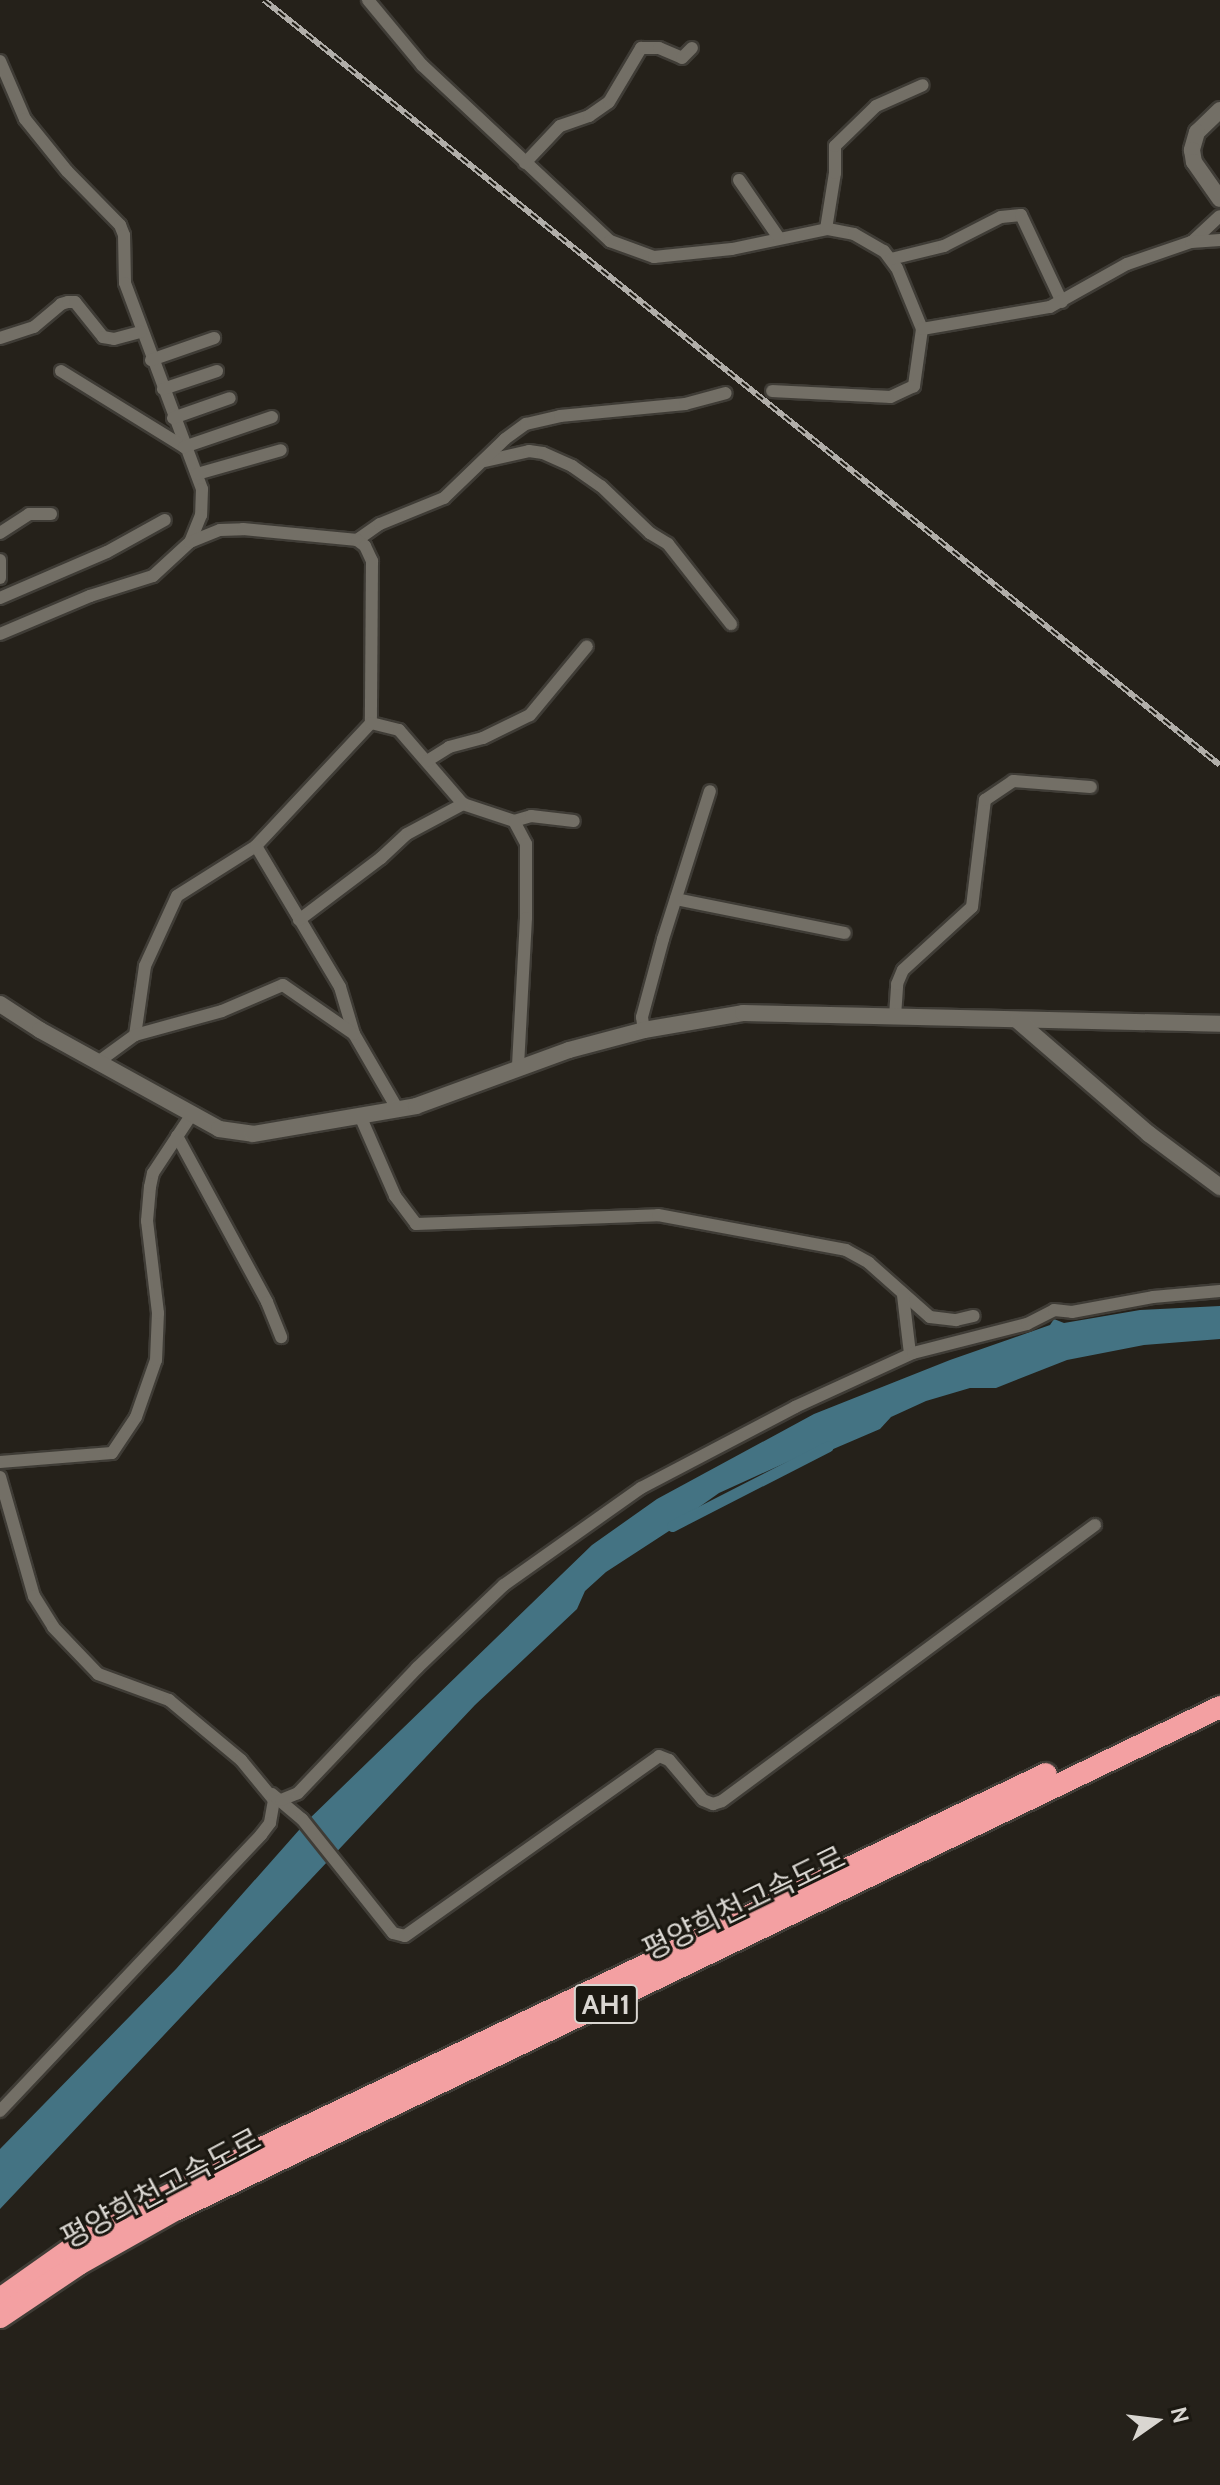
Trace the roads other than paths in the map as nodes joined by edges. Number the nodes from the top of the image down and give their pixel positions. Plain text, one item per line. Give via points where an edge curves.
1 (368, 0) edge
2 (692, 48) dead end
3 (0, 61) edge
4 (923, 85) dead end
5 (1220, 110) edge
6 (525, 163) junction
7 (739, 180) dead end
8 (1220, 199) edge
9 (1220, 216) edge
10 (826, 229) junction
11 (779, 238) junction
12 (1220, 240) edge
13 (1191, 242) junction
14 (891, 259) junction
15 (1062, 302) junction
16 (922, 329) junction
17 (141, 332) junction
18 (0, 338) edge
19 (214, 338) dead end
20 (151, 360) junction
21 (61, 371) dead end
22 (217, 371) dead end
23 (163, 389) junction
24 (772, 391) dead end
25 (726, 393) dead end
26 (230, 398) dead end
27 (272, 417) dead end
28 (173, 418) junction
29 (184, 447) junction
30 (281, 450) dead end
31 (482, 462) junction
32 (197, 474) junction
33 (51, 514) dead end
34 (165, 520) dead end
35 (0, 533) edge
36 (357, 540) junction
37 (190, 542) junction
38 (0, 560) edge
39 (0, 578) edge
40 (0, 598) edge
41 (731, 624) dead end
42 (0, 634) edge
43 (587, 646) dead end
44 (371, 723) junction
45 (427, 761) junction
46 (1091, 787) dead end
47 (710, 791) dead end
48 (463, 804) junction
49 (514, 821) junction
50 (574, 821) dead end
51 (256, 846) junction
52 (676, 899) junction
53 (299, 920) junction
54 (845, 933) dead end
55 (0, 1004) edge
56 (895, 1016) junction
57 (1018, 1021) junction
58 (1220, 1024) edge
59 (644, 1030) junction
60 (354, 1034) junction
61 (135, 1035) junction
62 (98, 1062) junction
63 (518, 1068) junction
64 (398, 1110) junction
65 (192, 1114) junction
66 (361, 1118) junction
67 (177, 1136) junction
68 (1220, 1187) edge
69 (1220, 1291) edge
70 (903, 1295) junction
71 (974, 1316) dead end
72 (281, 1337) dead end
73 (910, 1354) junction
74 (0, 1462) edge
75 (0, 1477) edge
76 (1095, 1525) dead end
77 (1220, 1691) edge
78 (1220, 1707) edge
79 (276, 1797) junction
80 (0, 2111) edge
81 (0, 2299) edge
82 (0, 2317) edge

1 - 6 street via 422,65
2 - 6 street via 682,58 659,48 641,48 609,102 560,126
3 - 17 street via 25,119 120,225 125,283
4 - 10 street via 876,106 835,146
5 - 8 street via 1192,141 1194,162
6 - 11 street via 598,232 641,254 732,249
7 - 11 street
9 - 13 street
10 - 11 street
10 - 14 street via 854,234
12 - 13 street
13 - 15 street via 1127,264
14 - 15 street via 944,246 1001,217 1021,215
14 - 16 street
15 - 16 street
16 - 24 street via 914,386 898,395
17 - 18 street via 103,337 75,302 68,302 40,324
17 - 20 street
19 - 20 street
20 - 23 street
21 - 29 street
22 - 23 street
23 - 28 street
25 - 31 street via 685,404 542,419 518,427
26 - 28 street
27 - 29 street
28 - 29 street
29 - 32 street
30 - 32 street
31 - 36 street via 444,498 380,524
31 - 41 street via 529,451 572,466 668,544
32 - 37 street via 203,500
33 - 35 street via 29,514
34 - 40 street via 107,552
36 - 37 street via 243,529 220,530
36 - 44 street via 372,561
37 - 42 street via 153,576
38 - 39 street
43 - 45 street via 530,715
44 - 45 street via 399,730
44 - 51 street
45 - 48 street
46 - 56 street via 1013,781 985,800 972,907 903,970
47 - 52 street
48 - 49 street
48 - 53 street via 407,834
49 - 50 street via 531,816
49 - 63 street via 526,844
51 - 53 street
51 - 61 street via 177,896 145,966
52 - 54 street
52 - 59 street via 642,1017
53 - 60 street via 340,987
55 - 62 street
56 - 57 street
56 - 59 street via 743,1013
57 - 58 street
57 - 68 street via 1149,1134
59 - 63 street
60 - 61 street via 283,985 222,1011
60 - 64 street
61 - 62 street
62 - 65 street
63 - 64 street
64 - 66 street
65 - 66 street via 219,1129 253,1134
65 - 67 street
66 - 70 street via 395,1196 416,1224 658,1215 846,1250 869,1263
67 - 72 street
67 - 74 street via 150,1187 147,1221 158,1313 156,1360 136,1417 112,1453
69 - 73 street via 1072,1312 1054,1310 1027,1324
70 - 71 street via 937,1320
70 - 73 street
73 - 79 street via 641,1488 578,1530 477,1609 298,1793
75 - 79 street via 34,1596 53,1627 98,1674 169,1700
76 - 79 street via 722,1801 703,1800 669,1760 659,1756 405,1936 393,1933 302,1819
77 - 81 highway, 평양희천고속도로 / AH1 via 264,2147 92,2234
78 - 82 highway, 평양희천고속도로 / AH1 via 175,2210 79,2264
79 - 80 street via 261,1835

